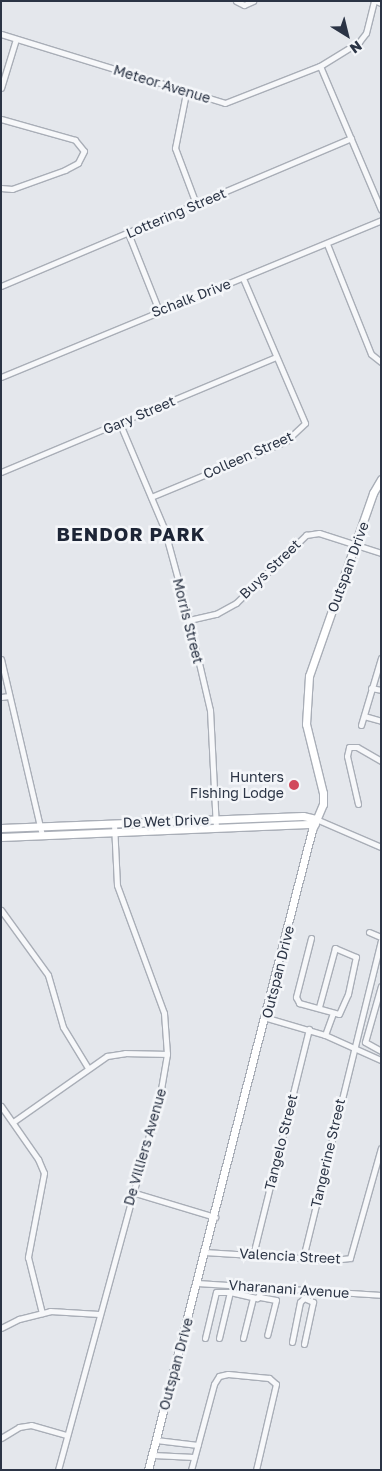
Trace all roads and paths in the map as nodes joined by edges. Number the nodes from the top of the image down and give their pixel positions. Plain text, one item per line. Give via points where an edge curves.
1 (236, 1) edge
2 (253, 1) edge
3 (375, 1) edge
4 (381, 3) edge
5 (1, 34) edge
6 (16, 39) junction
7 (320, 66) junction
8 (1, 88) edge
9 (186, 93) junction
10 (1, 119) edge
11 (351, 138) junction
12 (1, 188) edge
13 (196, 204) junction
14 (381, 210) edge
15 (381, 220) edge
16 (128, 233) junction
17 (326, 244) junction
18 (243, 278) junction
19 (1, 286) edge
20 (159, 311) junction
21 (276, 357) junction
22 (381, 362) edge
23 (1, 377) edge
24 (120, 424) junction
25 (1, 472) edge
26 (381, 479) edge
27 (151, 497) junction
28 (355, 544) junction
29 (381, 553) edge
30 (188, 620) junction
31 (381, 658) edge
32 (1, 659) edge
33 (371, 688) junction
34 (381, 690) edge
35 (9, 696) junction
36 (1, 697) edge
37 (364, 716) junction
38 (381, 720) edge
39 (361, 725) dead end
40 (381, 762) edge
41 (358, 804) dead end
42 (216, 819) junction
43 (316, 821) junction
44 (114, 824) junction
45 (41, 826) junction
46 (1, 828) edge
47 (216, 828) junction
48 (114, 833) junction
49 (42, 834) junction
50 (1, 837) edge
51 (381, 847) edge
52 (1, 910) edge
53 (369, 932) dead end
54 (311, 938) dead end
55 (381, 938) edge
56 (381, 986) edge
57 (319, 1007) junction
58 (333, 1013) junction
59 (267, 1018) junction
60 (309, 1029) junction
61 (325, 1035) junction
62 (352, 1048) junction
63 (381, 1051) edge
64 (167, 1054) junction
65 (381, 1060) edge
66 (88, 1068) junction
67 (1, 1106) edge
68 (12, 1122) junction
69 (381, 1148) edge
70 (132, 1192) junction
71 (214, 1217) junction
72 (204, 1252) junction
73 (253, 1255) junction
74 (303, 1258) junction
75 (197, 1283) junction
76 (264, 1287) junction
77 (310, 1290) junction
78 (230, 1292) junction
79 (381, 1295) edge
80 (260, 1297) junction
81 (253, 1298) junction
82 (310, 1299) junction
83 (42, 1313) junction
84 (99, 1314) junction
85 (1, 1328) edge
86 (267, 1335) dead end
87 (205, 1338) dead end
88 (219, 1338) dead end
89 (243, 1338) dead end
90 (292, 1342) dead end
91 (304, 1344) dead end
92 (67, 1435) junction
93 (1, 1438) edge
94 (156, 1440) junction
95 (198, 1445) junction
96 (153, 1455) junction
97 (194, 1457) junction
98 (58, 1470) edge
99 (148, 1470) edge
100 (191, 1470) edge
101 (256, 1470) edge

1 - 2 street via 244,5
3 - 4 street
3 - 7 street, Meteor Avenue via 364,38
5 - 6 street, Meteor Avenue
6 - 8 street
6 - 9 street, Meteor Avenue
7 - 9 street, Meteor Avenue via 232,102
7 - 11 street
9 - 13 street via 175,148
10 - 12 street via 75,140 84,151 78,163 65,170 12,189
11 - 13 street, Lottering Street
11 - 14 street
13 - 16 street, Lottering Street
15 - 17 street, Schalk Drive
16 - 19 street, Lottering Street
16 - 20 street
17 - 18 street, Schalk Drive
17 - 22 street via 370,354
18 - 20 street, Schalk Drive
18 - 21 street, Colleen Street
20 - 23 street, Schalk Drive
21 - 24 street, Gary Street
21 - 27 street, Colleen Street via 305,420 300,431 286,441
24 - 25 street, Gary Street
24 - 27 street, Morris Street
26 - 28 street, Outspan Drive
27 - 30 street, Morris Street via 164,528
28 - 29 street, Buys Street
28 - 30 street, Buys Street via 319,533 306,535 236,603 216,614
28 - 43 street, Outspan Drive via 307,685 306,724 324,793
30 - 42 street, Morris Street via 210,710
31 - 33 street
32 - 35 street
33 - 34 street
33 - 37 street
35 - 36 street
35 - 45 street
37 - 38 street
37 - 39 street
40 - 41 street via 357,747 349,747 347,756
42 - 43 street, De Wet Drive via 303,816
42 - 44 street, De Wet Drive
42 - 47 street, Morris Street
43 - 47 street, De Wet Drive
43 - 51 street, De Wet Drive
43 - 59 street, Outspan Drive
44 - 45 street, De Wet Drive
44 - 48 street, De Villiers Avenue
45 - 46 street, De Wet Drive
45 - 49 street
47 - 48 street, De Wet Drive
48 - 49 street, De Wet Drive
48 - 64 street, De Villiers Avenue via 117,885 164,1013
49 - 50 street, De Wet Drive
52 - 66 street via 48,975 62,1027
53 - 55 street
54 - 57 street via 296,1000
55 - 62 street, Tangerine Street
56 - 63 street via 365,1042
57 - 58 street
57 - 58 street via 333,950 336,948 355,955 348,994 339,1014
58 - 61 street
59 - 60 street
59 - 71 street, Outspan Drive
60 - 61 street
60 - 73 street, Tangelo Street
61 - 62 street
62 - 65 street
62 - 74 street, Tangerine Street
64 - 66 street via 114,1054
64 - 70 street, De Villiers Avenue via 162,1086
66 - 68 street
67 - 68 street
68 - 83 street via 44,1173 28,1258
69 - 74 street, Valencia Street via 352,1256 345,1260
70 - 71 street
70 - 84 street, De Villiers Avenue
71 - 72 street, Outspan Drive
72 - 73 street, Valencia Street
72 - 75 street, Outspan Drive
73 - 74 street, Valencia Street
75 - 76 street, Vharanani Avenue
75 - 94 street, Outspan Drive
76 - 77 street, Vharanani Avenue
76 - 80 street
77 - 79 street, Vharanani Avenue
77 - 82 street
78 - 81 street
78 - 87 street via 216,1292
78 - 88 street
80 - 81 street
80 - 86 street via 276,1300
81 - 89 street
82 - 90 street via 303,1298 300,1302
82 - 91 street via 313,1304
83 - 84 street via 68,1310
83 - 85 street
84 - 92 street, De Villiers Avenue
92 - 93 street via 31,1425 19,1427
92 - 98 street, De Villiers Avenue
94 - 95 street
94 - 96 street, Outspan Drive
95 - 97 street
95 - 101 street via 212,1390 222,1375 265,1377 275,1382 274,1396
96 - 97 street
96 - 99 street, Outspan Drive
97 - 100 street

